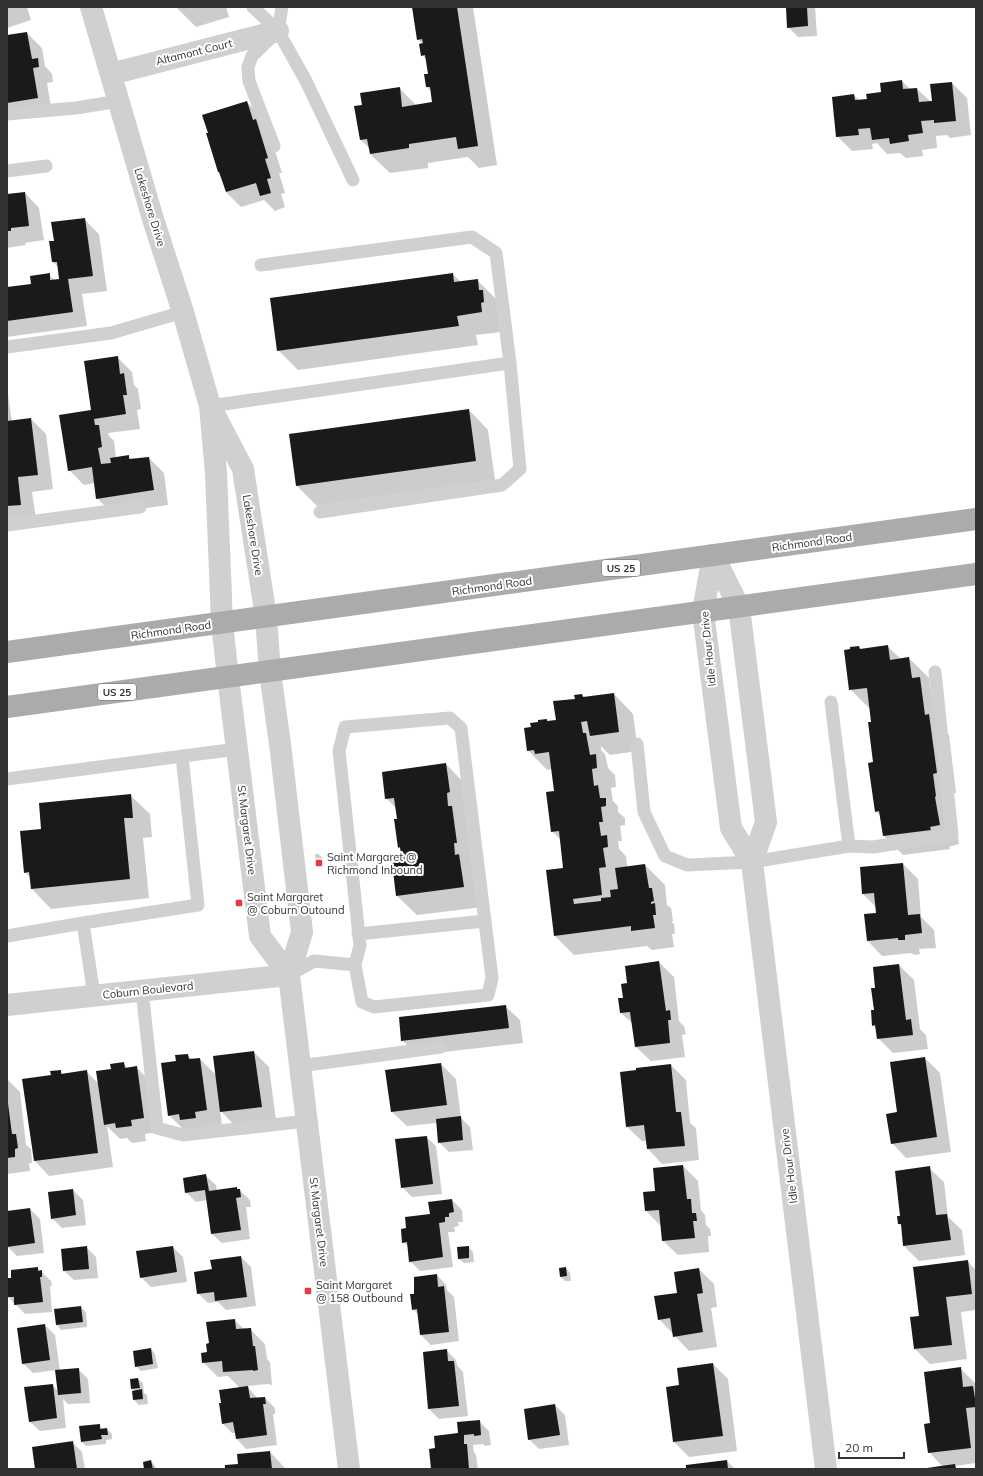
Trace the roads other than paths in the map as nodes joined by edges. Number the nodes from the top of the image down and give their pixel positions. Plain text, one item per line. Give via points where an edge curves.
1 (91, 7) edge
2 (254, 7) edge
3 (282, 7) edge
4 (278, 31) junction
5 (111, 74) junction
6 (119, 101) junction
7 (7, 114) edge
8 (274, 146) dead end
9 (46, 166) dead end
10 (7, 171) edge
11 (352, 180) dead end
12 (261, 265) dead end
13 (183, 312) junction
14 (7, 347) edge
15 (510, 363) junction
16 (210, 406) junction
17 (140, 507) dead end
18 (320, 512) dead end
19 (976, 519) edge
20 (7, 525) edge
21 (713, 555) junction
22 (976, 574) edge
23 (739, 607) junction
24 (703, 612) junction
25 (266, 617) junction
26 (222, 623) junction
27 (7, 652) edge
28 (270, 672) junction
29 (935, 672) dead end
30 (228, 677) junction
31 (831, 702) dead end
32 (7, 707) edge
33 (637, 744) dead end
34 (237, 749) junction
35 (182, 756) junction
36 (7, 779) edge
37 (849, 846) junction
38 (752, 862) junction
39 (485, 921) junction
40 (83, 923) junction
41 (358, 934) junction
42 (7, 936) edge
43 (355, 965) junction
44 (289, 974) junction
45 (142, 990) junction
46 (94, 995) junction
47 (7, 1005) edge
48 (441, 1047) dead end
49 (300, 1066) junction
50 (306, 1121) junction
51 (349, 1469) edge
52 (826, 1469) edge

1 - 5 street, Lakeshore Drive
2 - 4 lane
3 - 4 lane
4 - 5 street, Altamont Court
4 - 8 lane via 252,56 248,67 249,81
4 - 11 lane via 306,81
5 - 6 street, Lakeshore Drive
6 - 7 lane
6 - 13 street, Lakeshore Drive
9 - 10 lane
12 - 15 lane via 472,237 496,253
13 - 14 lane via 111,333
13 - 16 street, Lakeshore Drive
15 - 16 lane
15 - 18 lane via 520,469 502,485
16 - 25 street, Lakeshore Drive via 243,469
16 - 26 street, Lakeshore Drive via 216,473
17 - 20 lane
19 - 21 main road, Richmond Road / US 25
21 - 23 street, Idle Hour Drive
21 - 24 street, Idle Hour Drive
21 - 25 main road, Richmond Road / US 25
22 - 23 main road, US 25
23 - 24 main road, US 25
23 - 38 street, Idle Hour Drive via 766,822
24 - 28 main road, US 25
24 - 38 street, Idle Hour Drive via 731,828
25 - 26 main road, Richmond Road / US 25
25 - 28 street, Lakeshore Drive
26 - 27 main road, Richmond Road / US 25
26 - 30 street, Lakeshore Drive
28 - 30 main road, US 25
28 - 44 street, St Margaret Drive via 302,932
29 - 37 lane via 952,835 873,847
30 - 32 main road, US 25
30 - 34 street, St Margaret Drive
31 - 37 lane
33 - 38 lane via 644,812 664,856 686,865
34 - 35 lane
34 - 44 street, St Margaret Drive via 260,936
35 - 36 lane
35 - 40 lane via 198,905
37 - 38 lane
38 - 52 street, Idle Hour Drive
39 - 41 lane
39 - 41 lane via 461,728 450,718 345,727 339,751
39 - 43 lane via 492,978 488,995 374,1007 362,1002
40 - 42 lane
40 - 46 lane
41 - 43 lane via 360,945
43 - 44 lane via 314,961
44 - 45 street, Coburn Boulevard
44 - 49 street, St Margaret Drive
45 - 46 street, Coburn Boulevard
45 - 50 lane via 157,1128 183,1135
46 - 47 street, Coburn Boulevard
48 - 49 lane
49 - 50 street, St Margaret Drive
50 - 51 street, St Margaret Drive

